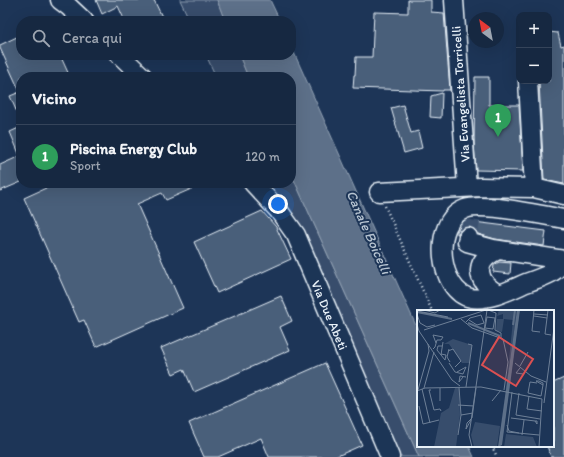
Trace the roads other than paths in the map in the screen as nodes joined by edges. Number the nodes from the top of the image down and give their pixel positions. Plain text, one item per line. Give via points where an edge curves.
1 (60, 0) edge
2 (454, 0) edge
3 (79, 16) edge
4 (125, 60) edge
5 (138, 72) edge
6 (528, 84) edge
7 (466, 187) junction
8 (258, 188) edge
9 (534, 188) junction
10 (379, 192) road end
11 (564, 195) edge
12 (564, 219) edge
13 (470, 221) junction
14 (498, 250) junction
15 (564, 260) edge
16 (498, 294) junction
17 (390, 457) edge

1 - 3 street
2 - 7 street, Via Evangelista Torricelli
4 - 5 street
6 - 9 street
7 - 9 street
7 - 10 street
8 - 17 street, Via Due Abeti via 279,211 296,235
9 - 11 street
12 - 13 street via 498,208
13 - 14 street via 467,242
13 - 16 street via 465,209 450,221 443,236 443,260 451,282 456,290 466,297 479,298
14 - 15 street
14 - 16 street via 482,262 480,274 485,284
15 - 16 street via 562,265 550,273

